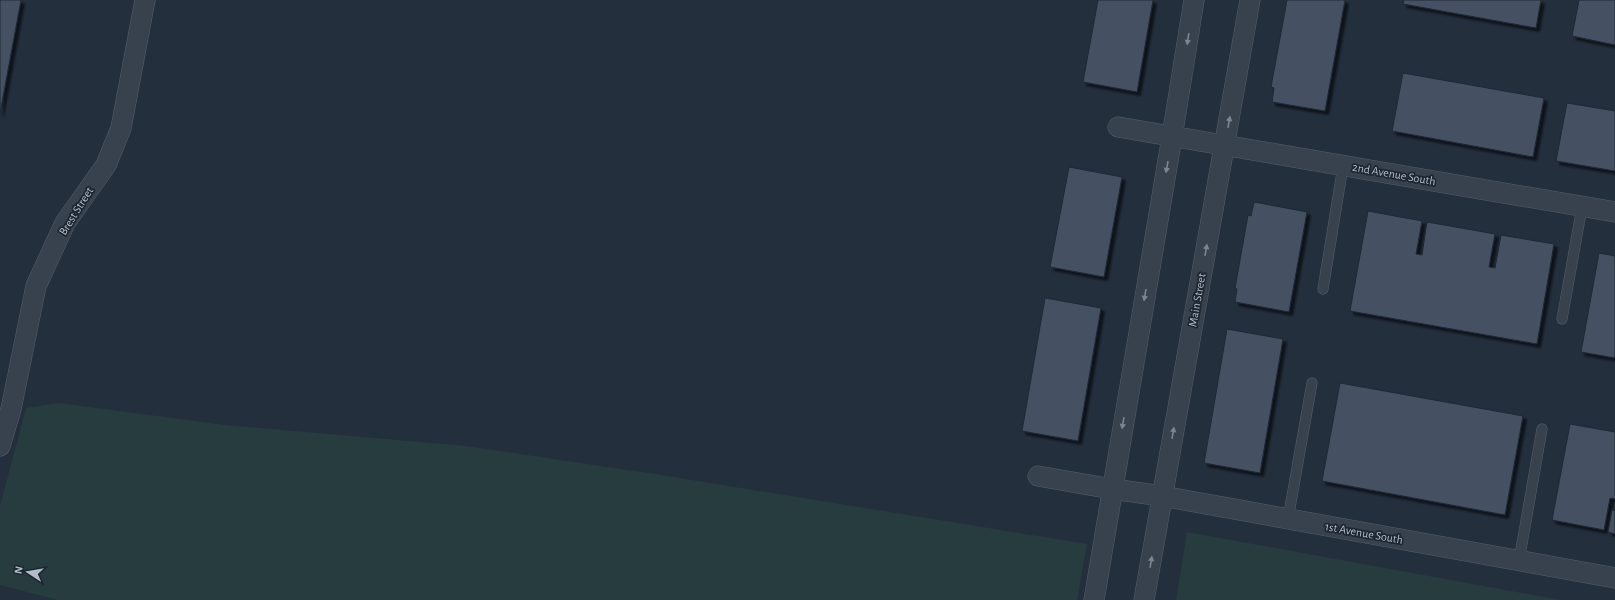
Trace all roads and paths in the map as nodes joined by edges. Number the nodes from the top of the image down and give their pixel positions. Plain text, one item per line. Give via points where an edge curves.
1 (145, 0) edge
2 (1194, 0) edge
3 (1250, 0) edge
4 (1118, 128) dead end
5 (1172, 137) junction
6 (1225, 145) junction
7 (1343, 166) junction
8 (1582, 207) junction
9 (1615, 212) edge
10 (1323, 289) dead end
11 (1562, 319) dead end
12 (1312, 383) dead end
13 (1542, 429) dead end
14 (0, 446) edge
15 (1038, 476) dead end
16 (1112, 489) junction
17 (1162, 496) junction
18 (1288, 519) junction
19 (1519, 561) junction
20 (1615, 578) edge
21 (1094, 600) edge
22 (1144, 600) edge

1 - 14 street, Brest Street via 121,128 106,165 65,223 36,286 11,409
2 -> 5 street
6 -> 3 street, Main Street
4 - 5 street, 2nd Avenue South
5 - 6 street, 2nd Avenue South
5 -> 16 street
6 - 7 street, 2nd Avenue South
17 -> 6 street, Main Street
7 - 8 street, 2nd Avenue South
7 - 10 lane
8 - 9 street, 2nd Avenue South
8 - 11 lane
12 - 18 lane
13 - 19 lane
15 - 16 street, 1st Avenue South
16 - 17 street, 1st Avenue South
16 - 21 street
17 - 18 street, 1st Avenue South
22 -> 17 street, Main Street
18 - 19 street, 1st Avenue South
19 - 20 street, 1st Avenue South

